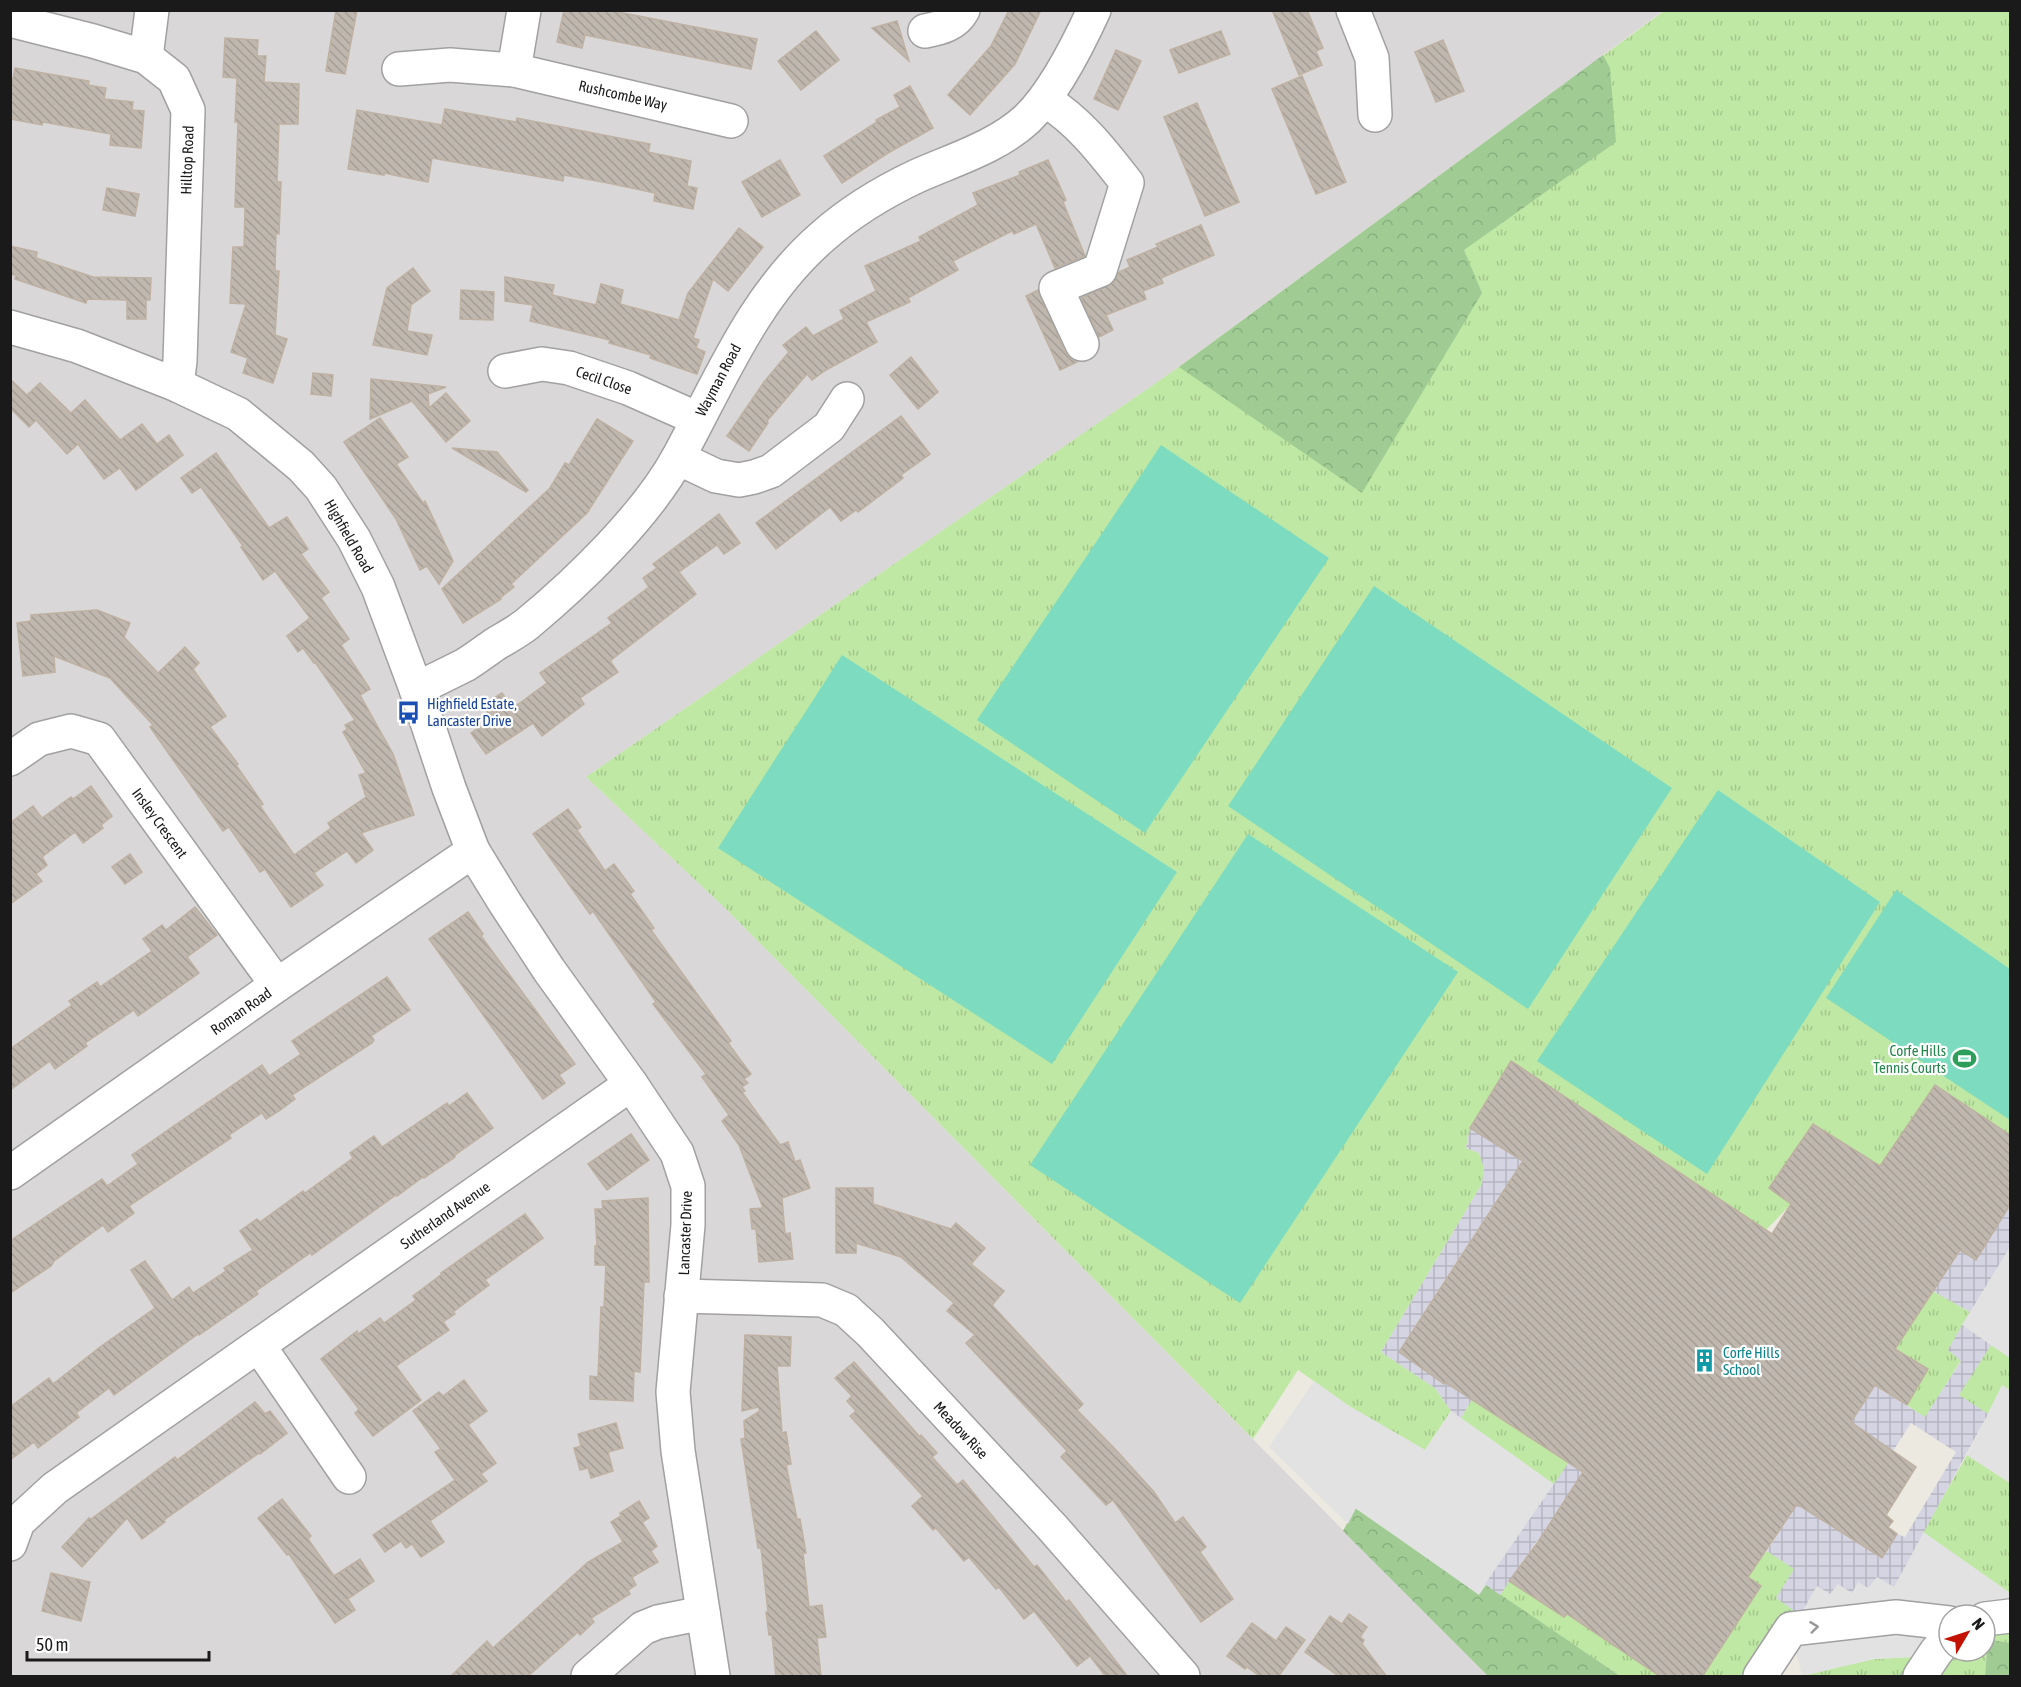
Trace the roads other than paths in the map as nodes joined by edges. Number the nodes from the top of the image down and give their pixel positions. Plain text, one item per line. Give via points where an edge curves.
1 (152, 10) edge
2 (524, 10) edge
3 (963, 10) edge
4 (1094, 10) edge
5 (1353, 10) edge
6 (10, 20) edge
7 (925, 31) dead end
8 (146, 57) junction
9 (399, 69) dead end
10 (514, 70) junction
11 (1045, 100) junction
12 (1375, 115) dead end
13 (731, 121) dead end
14 (10, 327) edge
15 (1082, 344) dead end
16 (505, 371) dead end
17 (177, 385) junction
18 (847, 399) dead end
19 (698, 419) junction
20 (678, 458) junction
21 (416, 688) junction
22 (10, 759) edge
23 (473, 851) junction
24 (277, 985) junction
25 (632, 1084) junction
26 (10, 1173) edge
27 (681, 1296) junction
28 (259, 1346) junction
29 (349, 1477) dead end
30 (10, 1544) edge
31 (703, 1613) junction
32 (1937, 1622) edge
33 (1937, 1651) edge
34 (588, 1677) edge
35 (712, 1677) edge
36 (1183, 1677) edge
37 (1760, 1677) edge
38 (1920, 1677) edge

1 - 8 street
2 - 10 street
3 - 7 street via 954,22
4 - 11 street, Wayman Road
5 - 12 street via 1371,58
6 - 8 street, Hilltop Road
8 - 17 street, Hilltop Road via 174,79 188,110
9 - 10 street, Rushcombe Way via 450,65
10 - 13 street, Rushcombe Way
11 - 15 street via 1080,127 1127,183 1100,270 1056,288
11 - 19 street, Wayman Road via 1011,132 866,203 822,237 783,278 744,332
14 - 17 street, Highfield Road via 77,346
16 - 19 street, Cecil Close via 542,364 569,368 628,388
17 - 21 street, Highfield Road via 238,414 301,466 321,488 354,539 378,587
18 - 20 street via 829,427 771,471 754,477 740,480 716,476
19 - 20 street, Wayman Road
20 - 21 street, Wayman Road via 613,543 525,625 467,664
21 - 23 street, Highfield Road
22 - 24 street, Insley Crescent via 39,739 71,731 99,739
23 - 24 street, Roman Road
23 - 25 street, Lancaster Drive via 549,970
24 - 26 street, Roman Road
25 - 27 street, Lancaster Drive via 677,1153 688,1186
25 - 28 street, Sutherland Avenue
27 - 31 street, Lancaster Drive via 673,1392
27 - 36 street, Meadow Rise via 822,1300 846,1310 1052,1527
28 - 29 street
28 - 30 street, Sutherland Avenue via 55,1488 18,1522
31 - 34 street via 644,1628
31 - 35 street, Lancaster Drive
37 -> 32 street via 1791,1629 1896,1617
33 - 38 street

